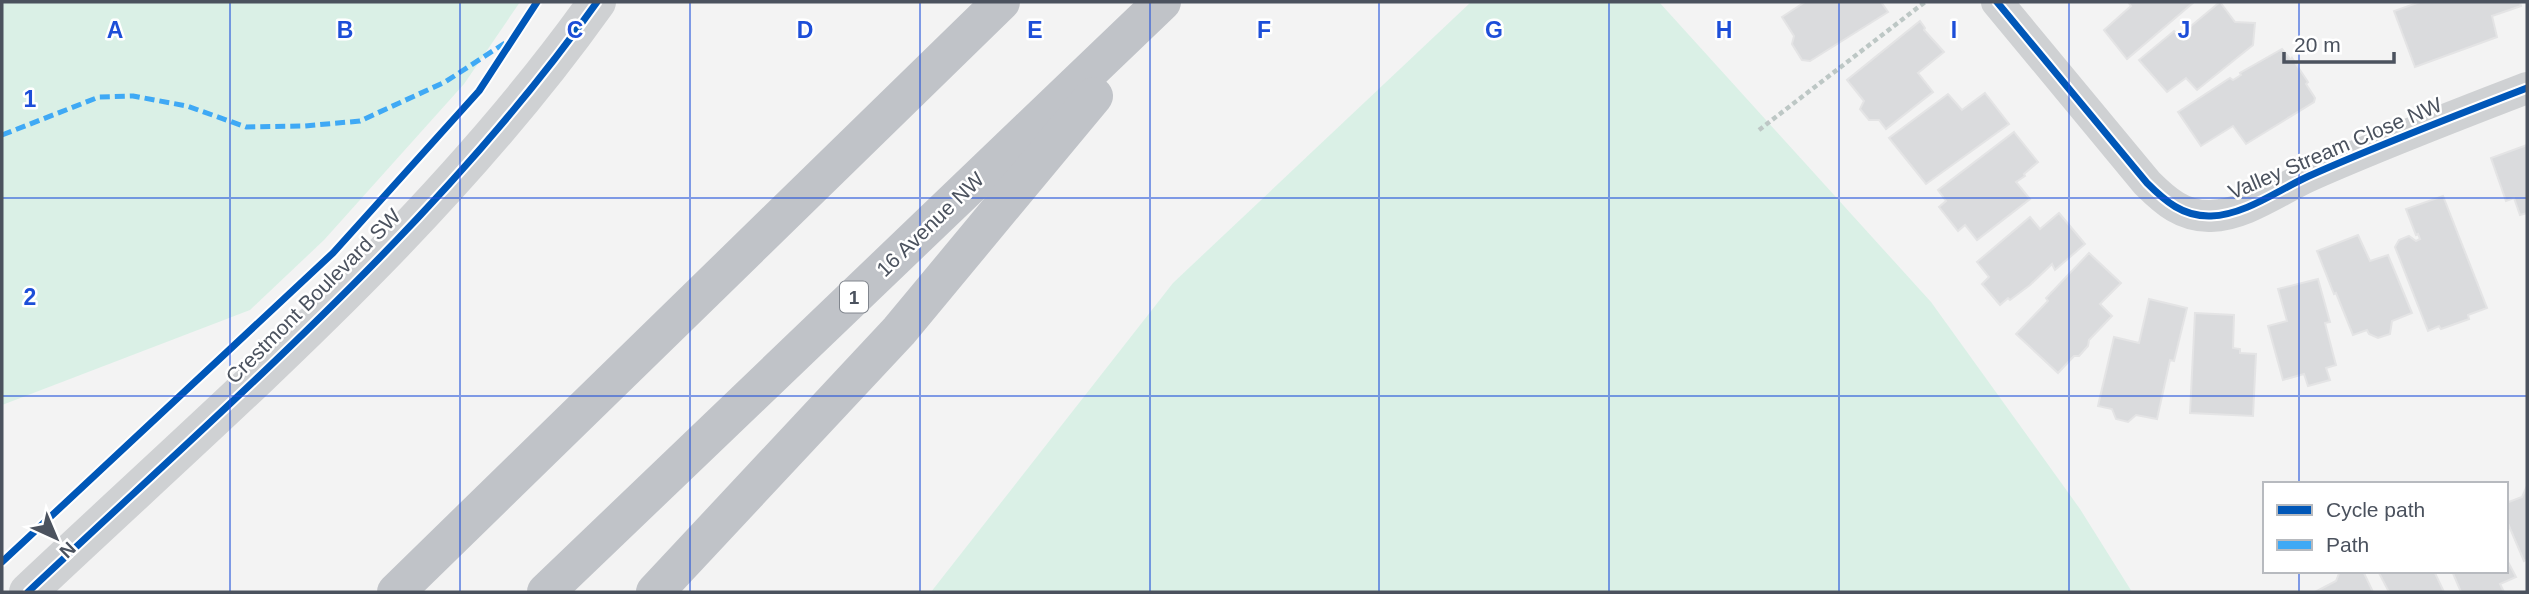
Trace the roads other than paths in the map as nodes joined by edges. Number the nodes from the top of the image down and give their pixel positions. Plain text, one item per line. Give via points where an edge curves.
1 (597, 2) edge
2 (1001, 2) edge
3 (1162, 2) edge
4 (1172, 2) edge
5 (1997, 2) edge
6 (2527, 88) edge
7 (28, 592) edge
8 (396, 592) edge
9 (546, 592) edge
10 (655, 592) edge

1 - 7 street, Crestmont Boulevard SW via 480,150 400,237
2 - 8 highway
3 - 9 highway, 16 Avenue NW / 1
4 - 10 highway via 899,331
5 - 6 street, Valley Stream Close NW via 2147,183 2169,204 2188,213 2223,215 2242,208 2419,128

